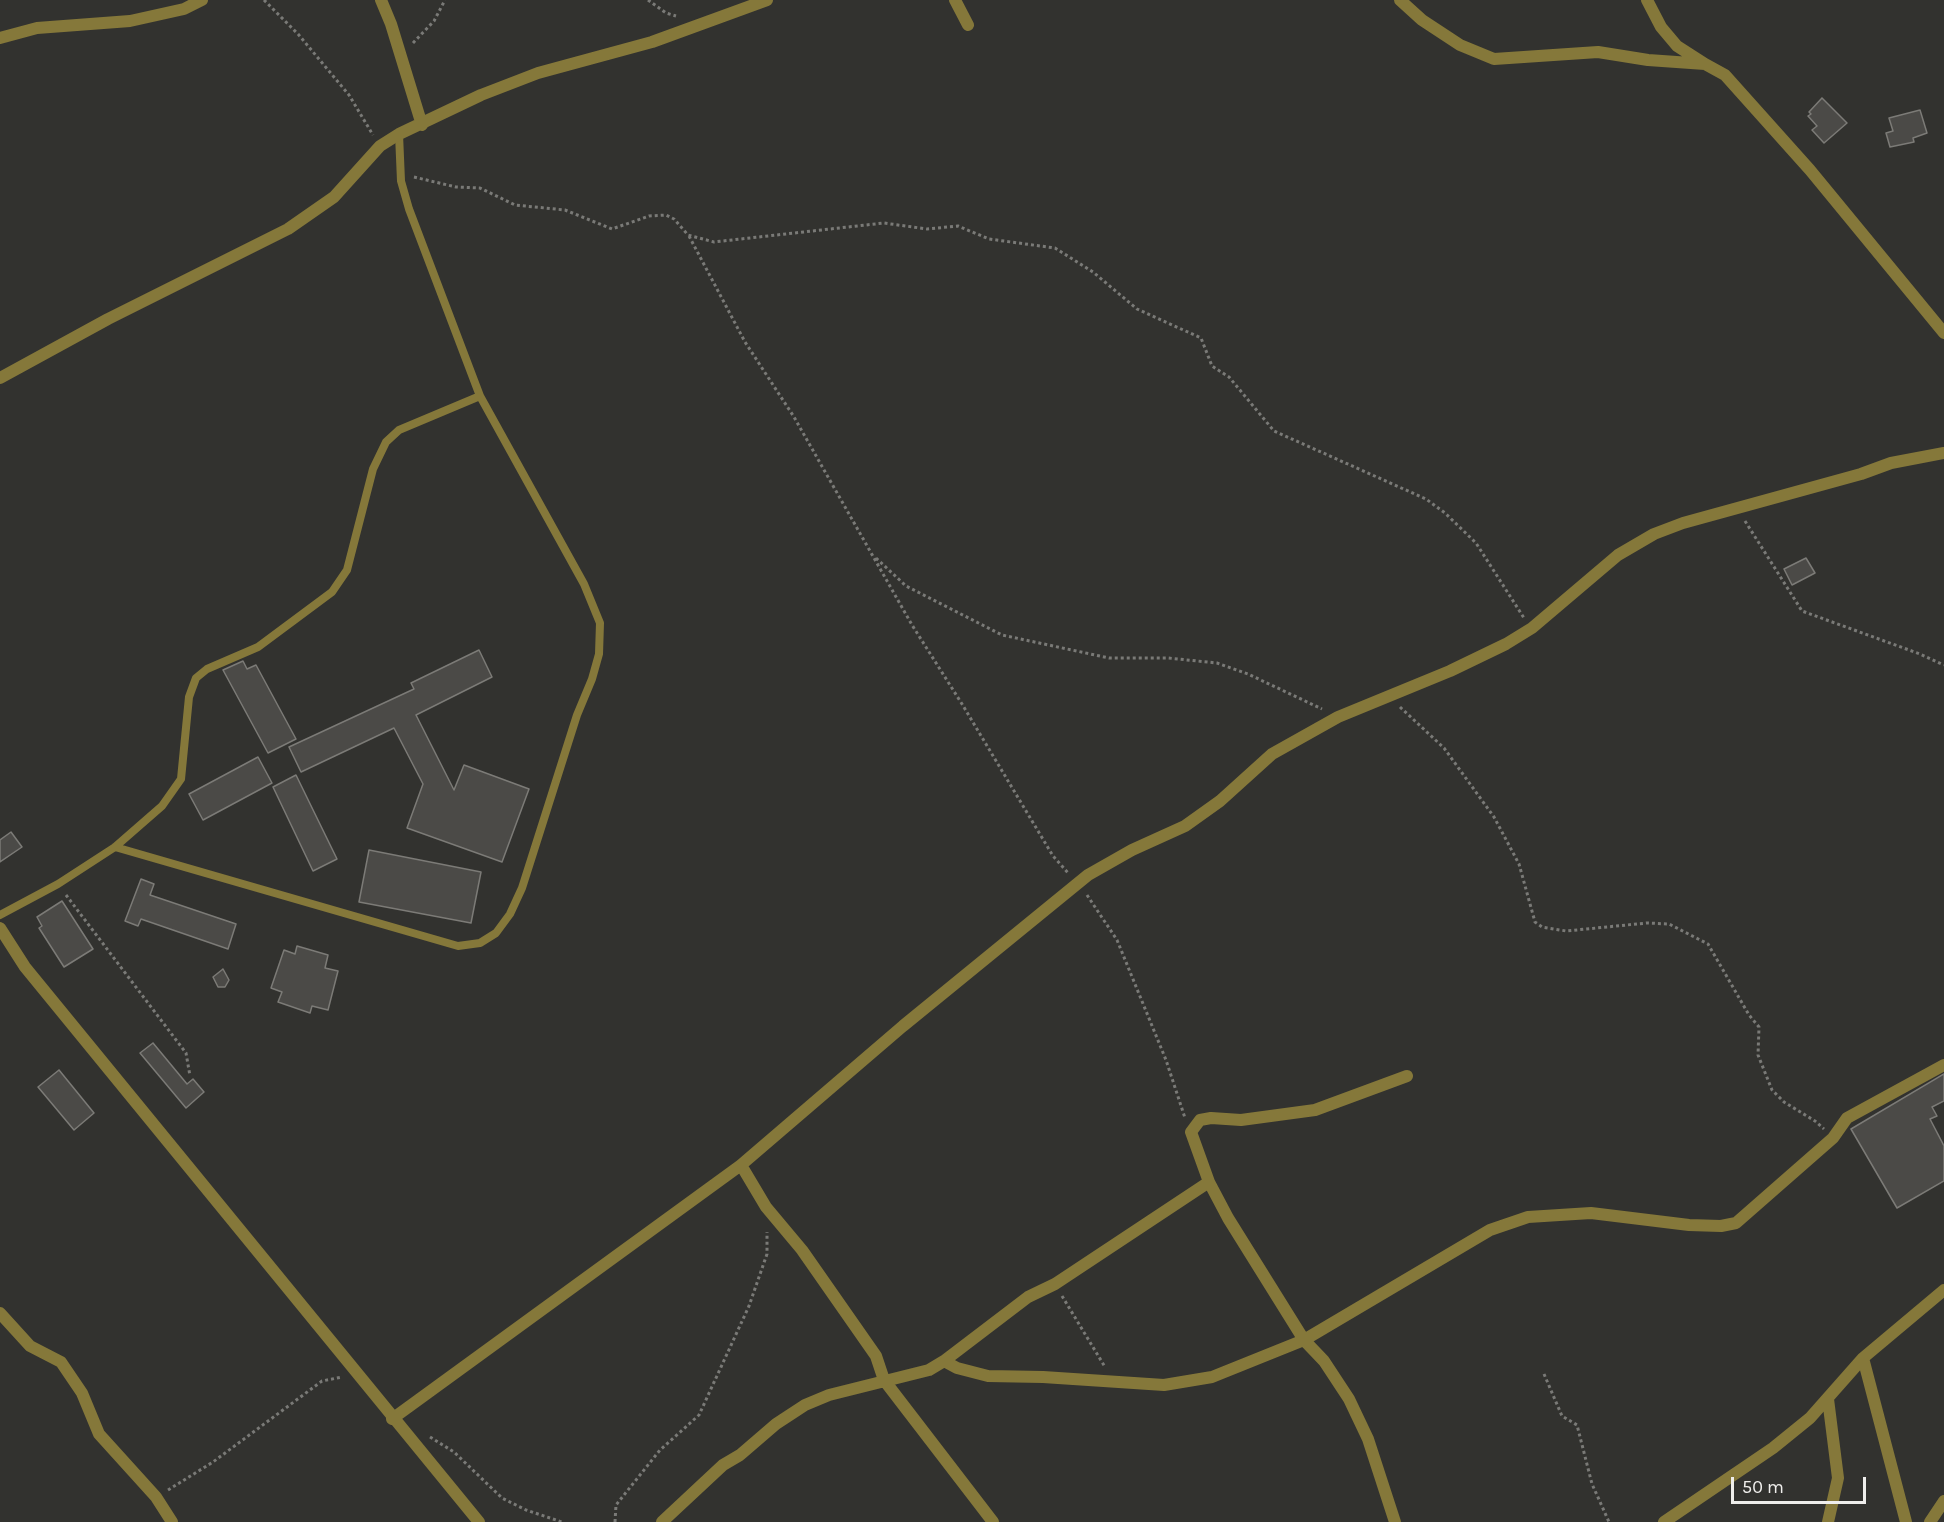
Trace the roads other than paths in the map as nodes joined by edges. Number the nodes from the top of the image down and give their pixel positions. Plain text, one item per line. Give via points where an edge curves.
1 (202, 0) edge
2 (381, 0) edge
3 (767, 0) edge
4 (955, 0) edge
5 (1400, 0) edge
6 (1647, 0) edge
7 (968, 25) dead end
8 (0, 38) edge
9 (1705, 64) junction
10 (422, 125) junction
11 (399, 134) junction
12 (1944, 333) edge
13 (0, 378) edge
14 (480, 396) junction
15 (1944, 453) edge
16 (115, 847) junction
17 (0, 915) edge
18 (0, 928) edge
19 (1944, 1065) edge
20 (1407, 1076) dead end
21 (741, 1165) junction
22 (1209, 1182) junction
23 (1944, 1290) edge
24 (0, 1313) edge
25 (1304, 1340) junction
26 (1863, 1358) junction
27 (944, 1361) junction
28 (884, 1380) junction
29 (1828, 1399) junction
30 (393, 1419) junction
31 (1944, 1501) edge
32 (172, 1522) edge
33 (479, 1522) edge
34 (662, 1522) edge
35 (993, 1522) edge
36 (1395, 1522) edge
37 (1664, 1522) edge
38 (1828, 1522) edge
39 (1906, 1522) edge
40 (1930, 1522) edge

1 - 8 street via 184,9 141,19 37,28
2 - 10 street
3 - 10 street via 652,42 538,73 480,95
4 - 7 street
5 - 9 street via 1460,45 1494,59 1598,52
6 - 9 street via 1661,27 1677,46
9 - 12 street via 1725,75 1763,115
10 - 11 street
11 - 13 street via 380,146 334,196 288,229
11 - 14 lane via 401,174 409,209
14 - 16 lane via 399,430 388,439 373,469 353,552 341,583 258,646 199,674 189,697 181,779 148,820
14 - 16 lane via 590,596 600,632 592,679 522,888 503,927 473,946 448,944
15 - 21 street via 1891,462 1669,528 1618,555 1532,628 1450,671 1338,717 1272,754 1220,801 1185,826 1102,865 903,1026
16 - 17 lane
18 - 30 street via 26,967
19 - 25 street via 1847,1118 1833,1138 1736,1223 1689,1225 1591,1213 1528,1217 1490,1230
20 - 22 street via 1316,1110 1241,1120 1200,1120 1191,1132
21 - 28 street via 766,1207 802,1250 876,1356
21 - 30 street
22 - 25 street
22 - 27 street via 1055,1284 1028,1297
23 - 26 street
24 - 32 street via 30,1346 61,1362 82,1393 99,1434 156,1497
25 - 27 street via 1212,1377 1164,1385 987,1376
25 - 36 street via 1324,1361 1349,1399 1368,1438
26 - 29 street
26 - 39 street
27 - 28 street via 929,1370
28 - 34 street via 829,1395 795,1411 723,1465
28 - 35 street
29 - 37 street via 1773,1448
29 - 38 street via 1838,1478
30 - 33 street
31 - 40 street

